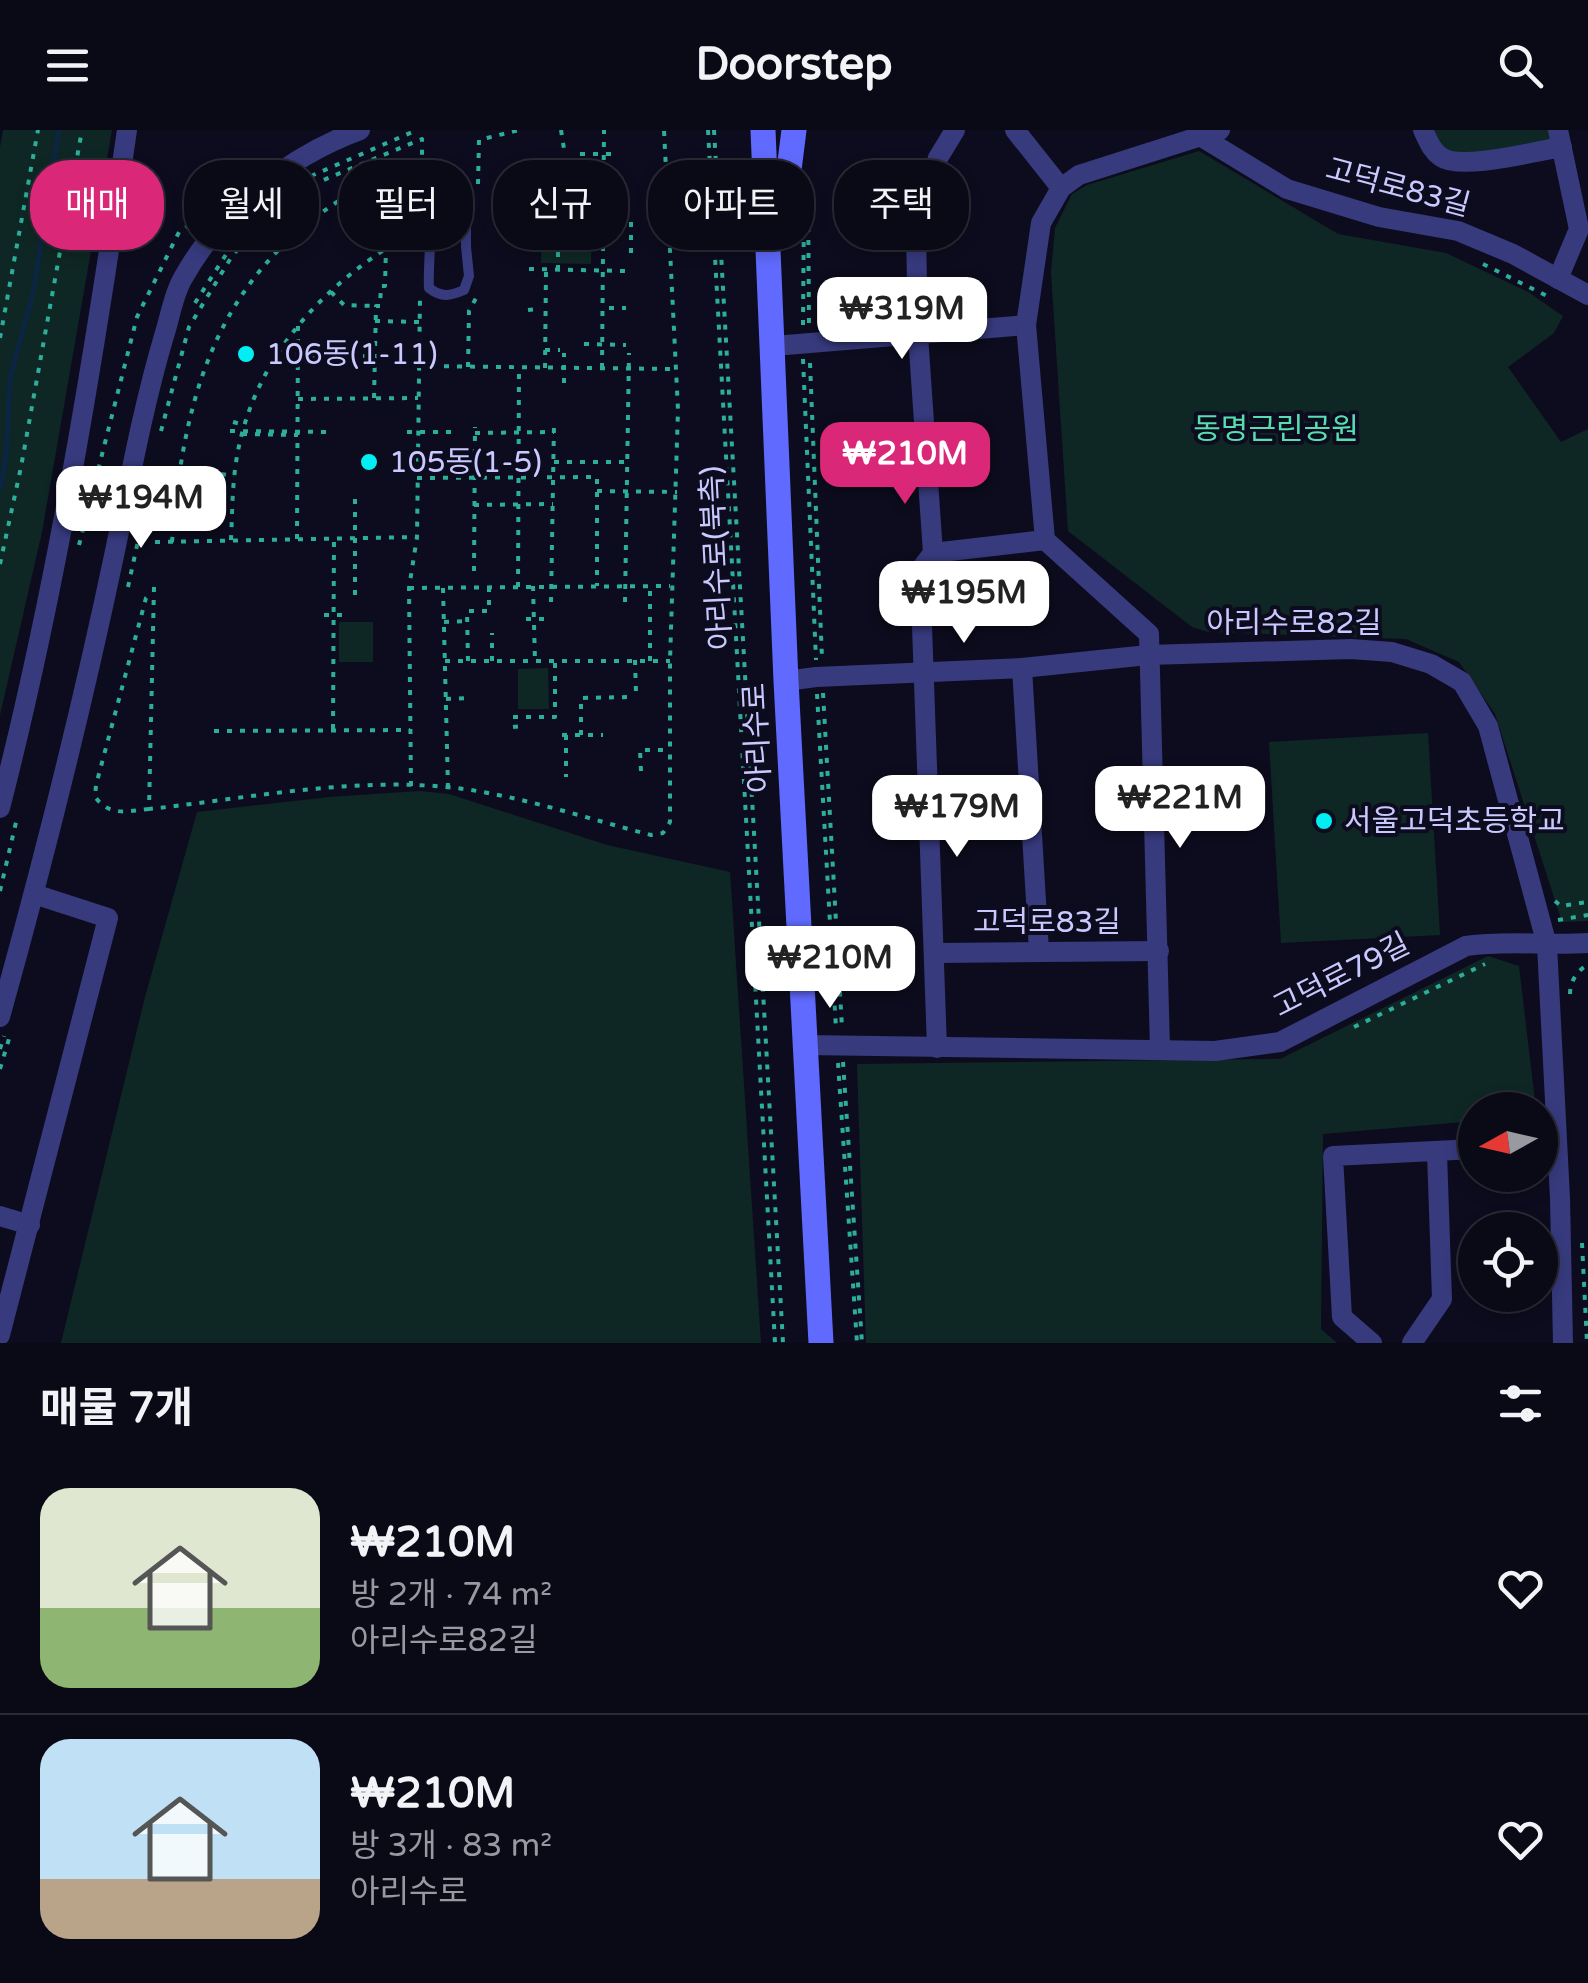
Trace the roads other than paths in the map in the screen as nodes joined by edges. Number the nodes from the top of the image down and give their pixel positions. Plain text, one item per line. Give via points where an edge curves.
1 (128, 130) edge
2 (360, 130) edge
3 (762, 130) edge
4 (794, 130) edge
5 (956, 130) edge
6 (1015, 130) edge
7 (1423, 130) edge
8 (1210, 133) edge
9 (1560, 139) edge
10 (763, 160) edge
11 (790, 160) edge
12 (449, 169) joint
13 (1061, 188) junction
14 (767, 250) edge
15 (1558, 279) junction
16 (1588, 295) edge
17 (1026, 325) junction
18 (918, 335) junction
19 (774, 346) junction
20 (1045, 540) junction
21 (933, 553) junction
22 (1148, 655) junction
23 (1022, 668) junction
24 (924, 672) junction
25 (786, 681) junction
26 (0, 808) edge
27 (34, 894) junction
28 (1588, 943) edge
29 (1547, 945) junction
30 (1040, 951) junction
31 (1159, 951) junction
32 (936, 953) junction
33 (5, 1026) edge
34 (804, 1046) junction
35 (938, 1048) junction
36 (1160, 1049) junction
37 (1548, 1092) edge
38 (1458, 1150) edge
39 (1437, 1152) junction
40 (1552, 1192) edge
41 (0, 1216) edge
42 (30, 1225) junction
43 (0, 1335) edge
44 (821, 1343) edge
45 (1372, 1343) edge
46 (1412, 1343) edge
47 (1563, 1343) edge

1 - 26 street via 71,475
2 - 27 street via 273,177 230,212 181,280 148,389
3 - 10 main road, 아리수로
4 - 11 main road
5 - 18 street via 938,158 916,230
6 - 13 street
7 - 9 street via 1444,160 1462,162
8 - 13 street, 고덕로83길 via 1078,175
8 - 15 street, 고덕로83길 via 1287,188 1379,217 1458,231
9 - 15 street via 1579,229
12 - 12 lane via 434,190 428,274 429,288 451,296 464,290 469,276 466,191
13 - 17 street via 1041,223
14 - 19 main road, 아리수로
15 - 16 street, 고덕로83길
17 - 18 street
17 - 20 street
18 - 19 street
18 - 21 street
19 - 25 main road, 아리수로
20 - 21 street
20 - 22 street, 고덕로83길 via 1149,634
21 - 24 street via 920,570
22 - 23 street, 아리수로82길
22 - 29 street, 아리수로82길 via 1392,652 1462,682 1488,726
22 - 31 street, 고덕로83길
23 - 24 street, 아리수로82길
23 - 30 street
24 - 25 street, 아리수로82길
24 - 32 street
25 - 34 main road, 아리수로
27 - 33 street
27 - 42 street via 108,918
28 - 29 street, 고덕로79길
29 - 36 street, 고덕로79길 via 1466,946 1280,1042 1216,1051
29 - 37 street, 아리수로82길
30 - 31 street, 고덕로83길
30 - 32 street, 고덕로83길
31 - 36 street, 고덕로83길
32 - 35 street
34 - 35 street, 고덕로79길 via 839,1034
34 - 44 main road, 아리수로
35 - 36 street, 고덕로79길
38 - 39 street
39 - 45 street via 1333,1156 1342,1317
39 - 46 street via 1442,1299
40 - 47 street, 아리수로82길
41 - 42 street
42 - 43 street

